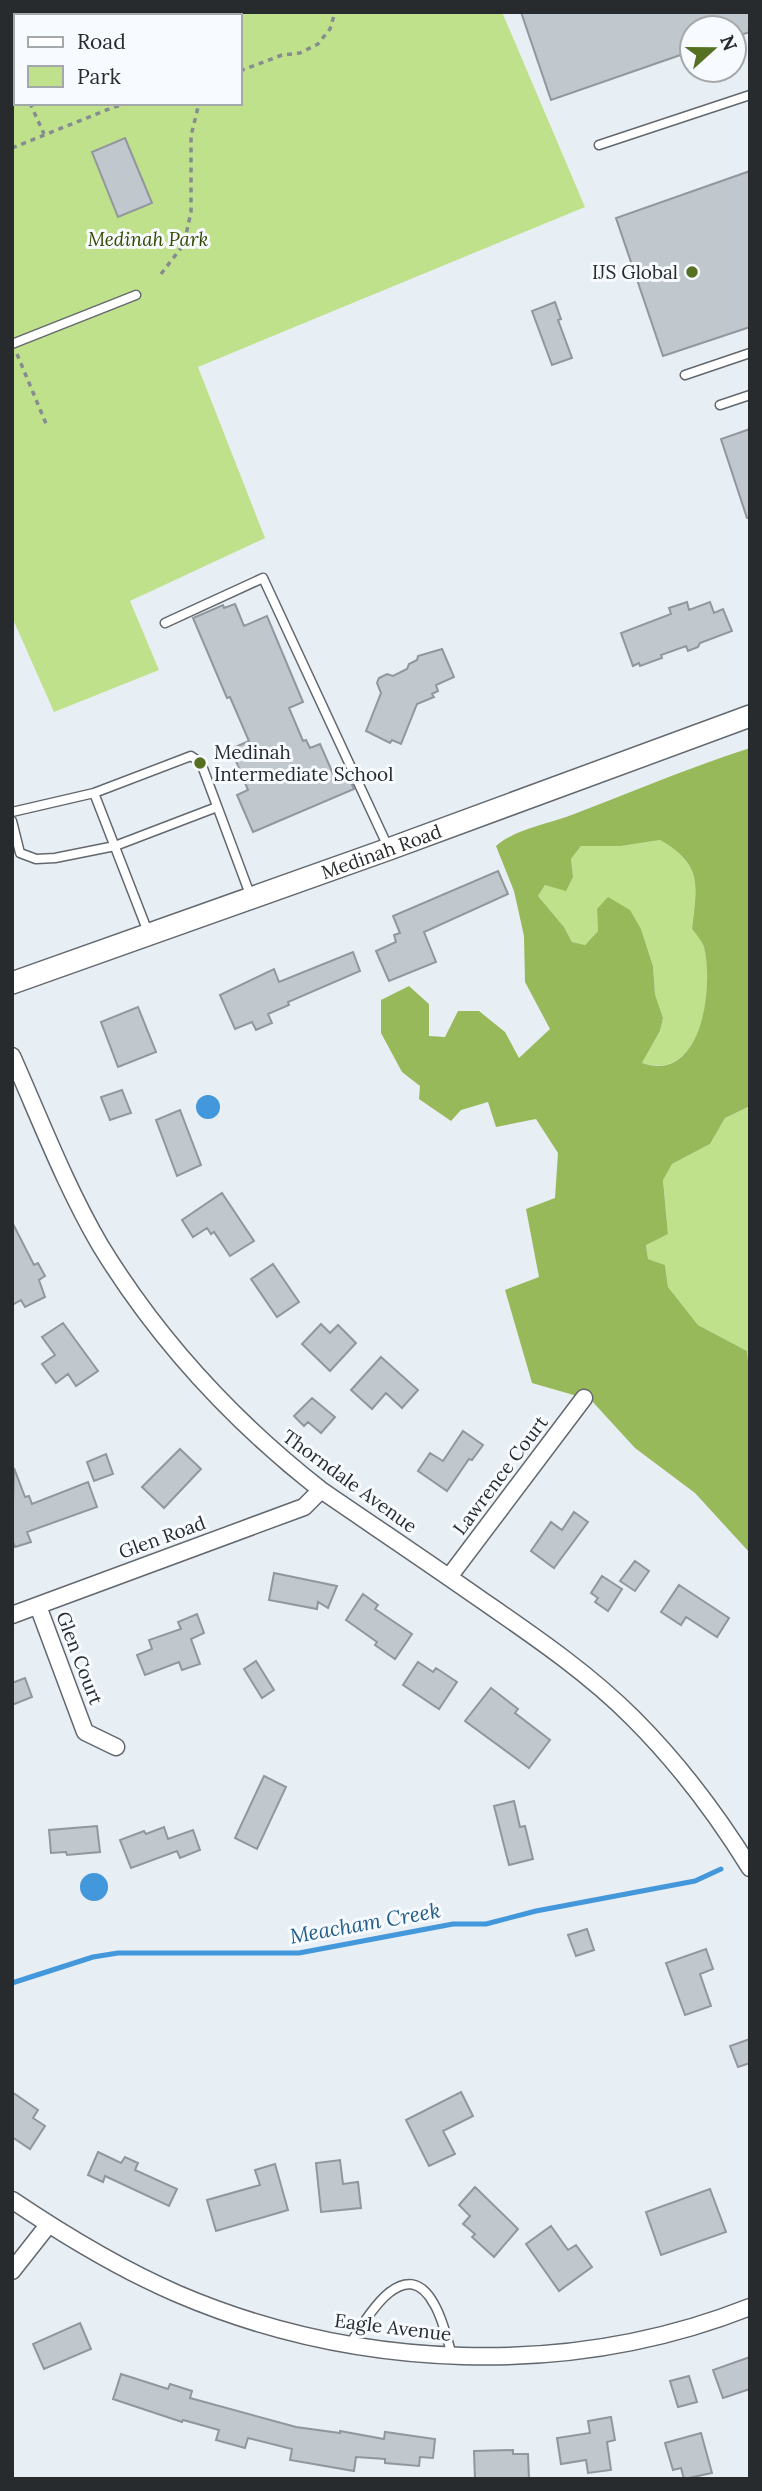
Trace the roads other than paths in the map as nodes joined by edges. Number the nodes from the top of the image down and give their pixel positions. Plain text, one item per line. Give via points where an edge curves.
1 (750, 95) edge
2 (599, 145) dead end
3 (136, 295) dead end
4 (13, 345) edge
5 (750, 353) edge
6 (685, 375) dead end
7 (750, 395) edge
8 (720, 405) dead end
9 (165, 623) dead end
10 (750, 716) edge
11 (94, 793) junction
12 (217, 807) junction
13 (12, 812) edge
14 (12, 821) edge
15 (115, 846) junction
16 (388, 849) junction
17 (252, 898) junction
18 (149, 934) junction
19 (12, 984) edge
20 (12, 1056) edge
21 (584, 1398) dead end
22 (321, 1490) junction
23 (449, 1577) junction
24 (38, 1605) junction
25 (12, 1615) edge
26 (116, 1747) dead end
27 (750, 1868) edge
28 (12, 2200) edge
29 (49, 2224) junction
30 (12, 2271) edge
31 (750, 2308) edge
32 (350, 2344) junction
33 (452, 2356) junction

1 - 2 lane
3 - 4 lane
5 - 6 lane
7 - 8 lane
9 - 16 lane via 263,578
10 - 16 main road, Medinah Road
11 - 12 lane via 191,756 201,763
11 - 13 lane
11 - 15 lane
12 - 15 lane
12 - 17 lane
14 - 15 lane via 20,853 36,859
15 - 18 lane
16 - 17 main road, Medinah Road
17 - 18 main road, Medinah Road
18 - 19 main road, Medinah Road
20 - 22 street, Thorndale Avenue via 61,1170 137,1300 181,1358 232,1413
21 - 23 street, Lawrence Court
22 - 23 street, Thorndale Avenue
22 - 24 street, Glen Road via 304,1507
23 - 27 street, Thorndale Avenue via 561,1655 631,1716 694,1786
24 - 25 street, Glen Road
24 - 26 street, Glen Court via 85,1732
28 - 29 street, Eagle Avenue
29 - 30 street
29 - 32 street, Eagle Avenue via 177,2294 244,2318
31 - 33 street, Eagle Avenue via 660,2337 610,2346 556,2353
32 - 33 street, Eagle Avenue
32 - 33 lane via 386,2294 408,2285 422,2288 433,2302

